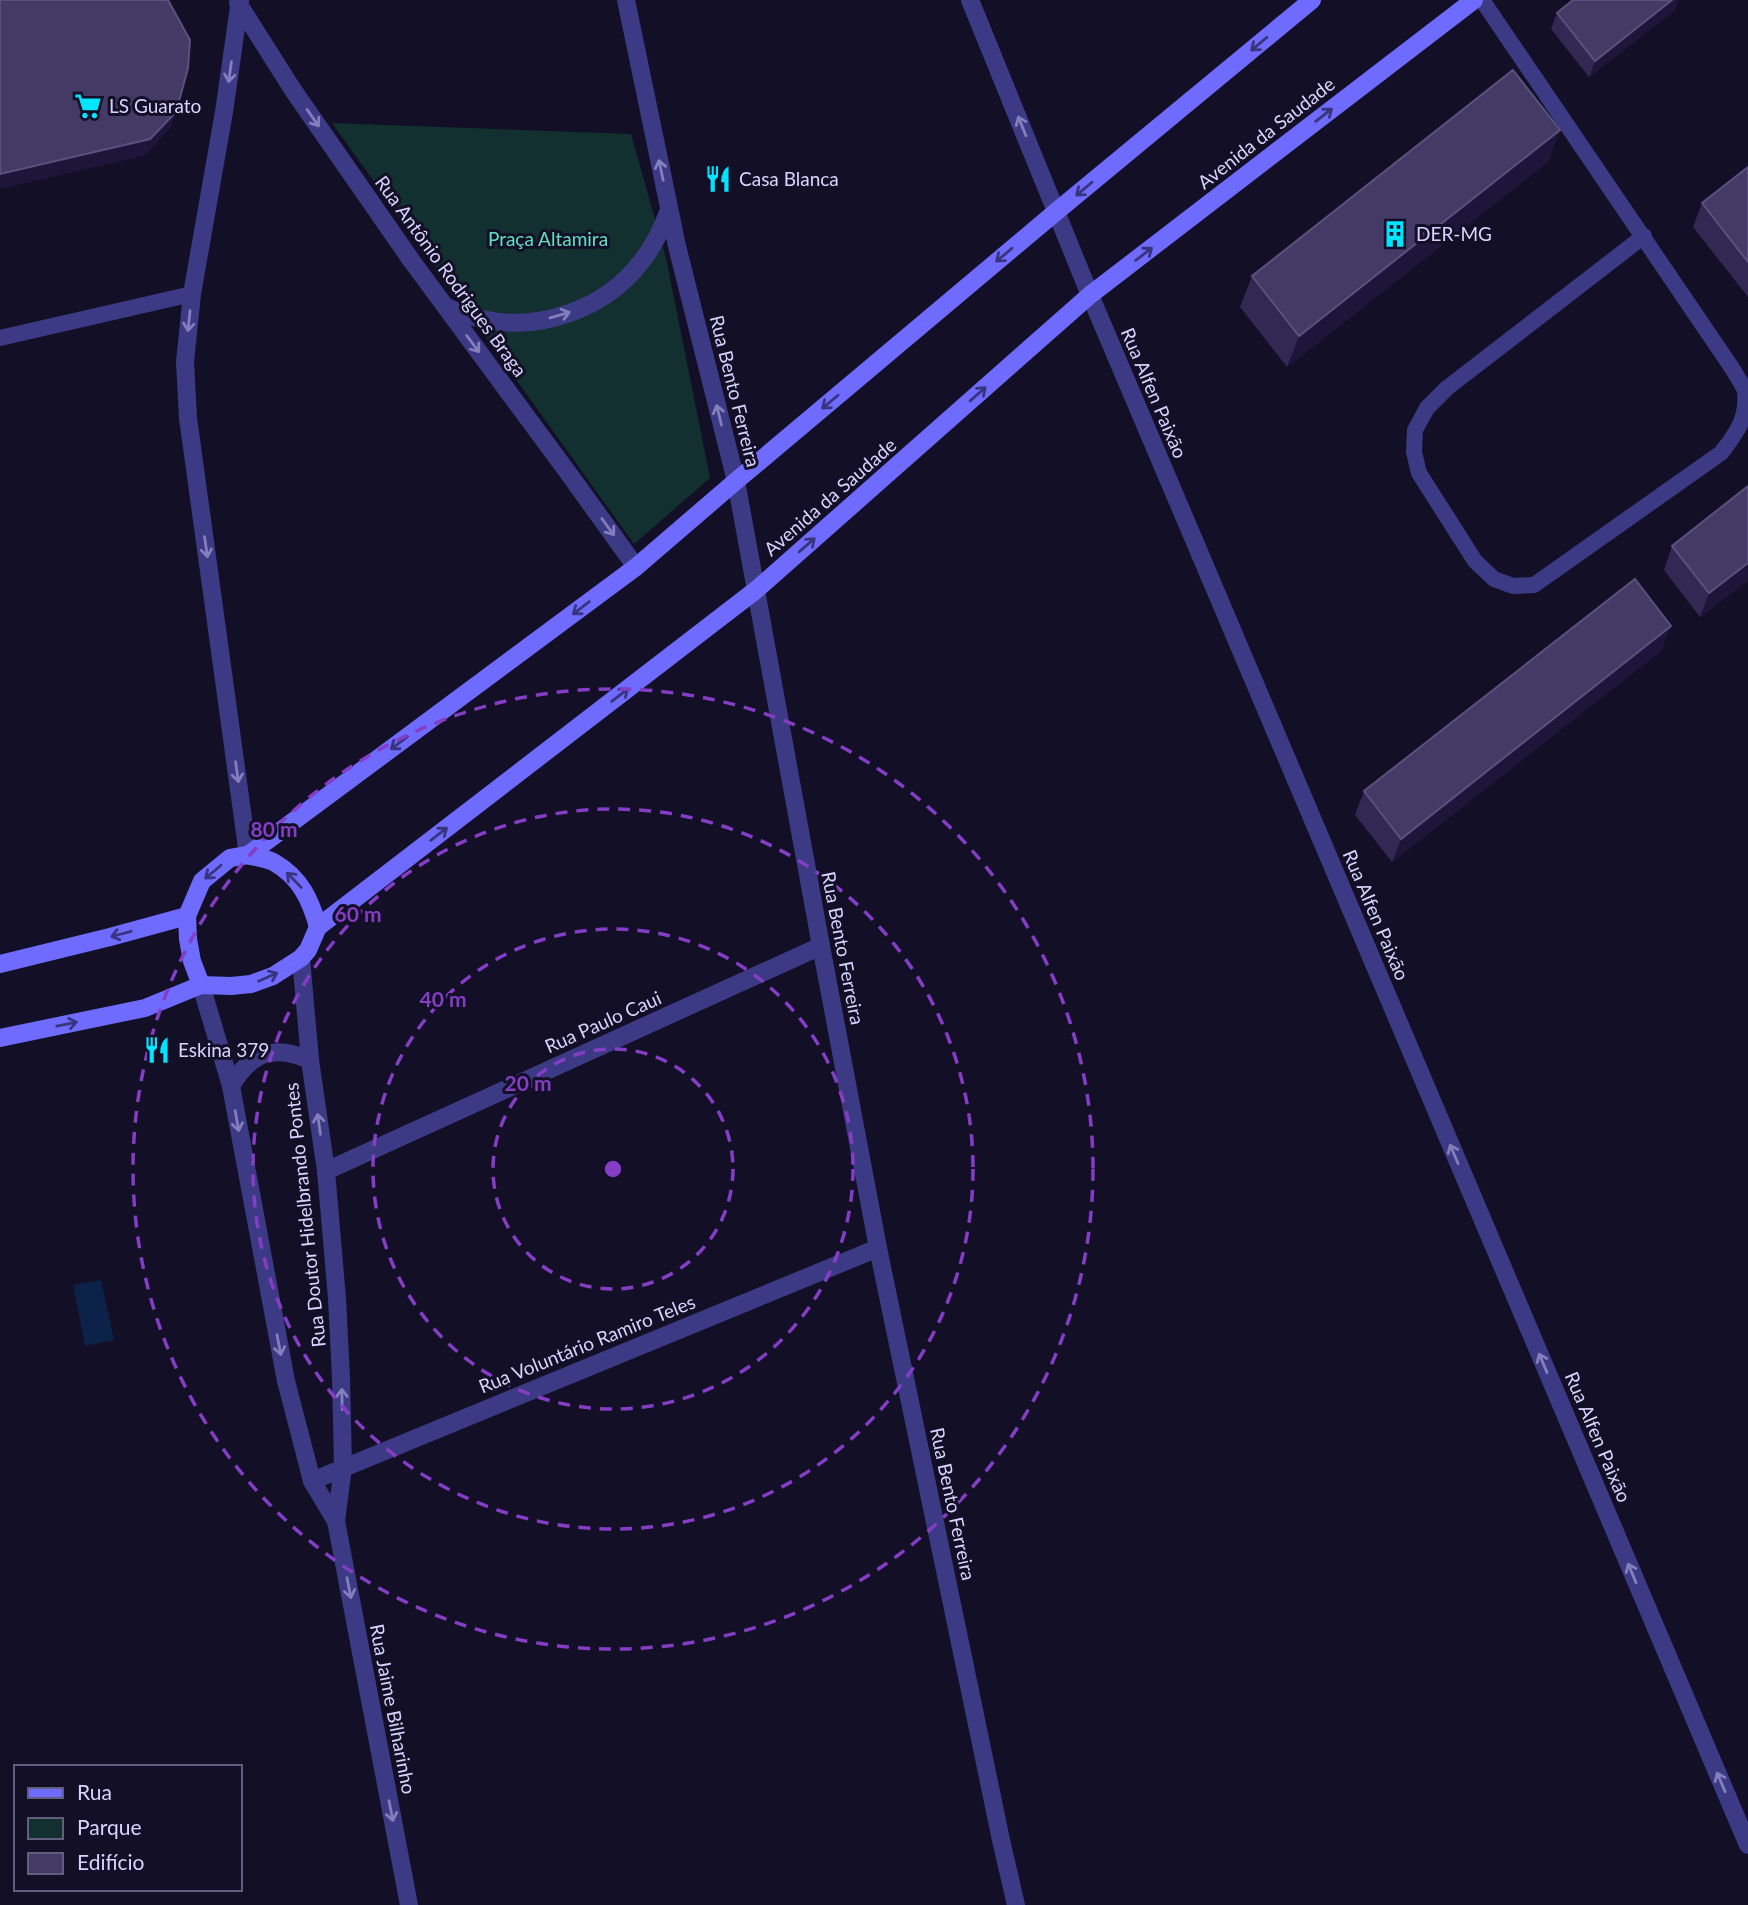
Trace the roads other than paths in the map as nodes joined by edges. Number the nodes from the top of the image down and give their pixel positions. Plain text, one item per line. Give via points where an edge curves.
1 (626, 0) edge
2 (970, 0) edge
3 (1312, 0) edge
4 (1474, 0) edge
5 (1482, 0) edge
6 (238, 2) edge
7 (669, 210) junction
8 (1057, 211) junction
9 (1644, 236) junction
10 (192, 294) junction
11 (1090, 295) junction
12 (446, 307) junction
13 (0, 338) edge
14 (736, 481) junction
15 (636, 567) junction
16 (756, 590) junction
17 (248, 855) junction
18 (187, 916) junction
19 (318, 927) junction
20 (821, 946) junction
21 (300, 958) junction
22 (0, 964) edge
23 (201, 985) junction
24 (0, 1038) edge
25 (310, 1060) junction
26 (231, 1086) junction
27 (326, 1171) junction
28 (878, 1248) junction
29 (343, 1468) junction
30 (312, 1480) junction
31 (336, 1521) junction
32 (1748, 1845) edge
33 (409, 1905) edge
34 (1016, 1905) edge

7 -> 1 street, Rua Bento Ferreira
8 -> 2 street, Rua Alfen Paixão
3 -> 8 main road
11 -> 4 main road, Avenida da Saudade
5 - 9 lane
6 -> 10 street
6 -> 12 street, Rua Antônio Rodrigues Braga via 293,90
12 -> 7 street via 510,323 540,321 596,302 641,263
14 -> 7 street, Rua Bento Ferreira
8 - 11 street, Rua Alfen Paixão
8 -> 14 main road
9 - 9 lane via 1447,388 1415,429 1419,473 1475,561 1494,579 1513,586 1534,585 1721,453 1747,415 1745,391 1734,371
10 - 13 lane
10 -> 17 street via 185,362 188,418
16 -> 11 main road, Avenida da Saudade
32 -> 11 street, Rua Alfen Paixão
12 -> 15 street, Rua Antônio Rodrigues Braga
14 - 15 main road
14 - 16 street, Rua Bento Ferreira
15 -> 17 main road
19 -> 16 main road, Avenida da Saudade
16 - 20 street, Rua Bento Ferreira
17 -> 18 main road via 230,858 202,881
19 -> 17 main road via 312,904 298,881 274,862
18 -> 22 main road
18 - 23 main road via 192,961
19 - 21 main road, Avenida da Saudade
20 - 27 street, Rua Paulo Caui
20 - 28 street, Rua Bento Ferreira
23 -> 21 main road, Avenida da Saudade via 251,984
21 - 25 street, Rua Doutor Hidelbrando Pontes
24 -> 23 main road via 145,1008
23 - 26 street, Rua Doutor Hidelbrando Pontes
25 - 26 street via 293,1052 274,1051 240,1069
27 -> 25 street, Rua Doutor Hidelbrando Pontes
26 -> 30 street, Rua Doutor Hidelbrando Pontes via 283,1369
29 -> 27 street, Rua Doutor Hidelbrando Pontes via 338,1311
28 - 29 street, Rua Voluntário Ramiro Teles
28 - 34 street, Rua Bento Ferreira
29 - 30 street, Rua Voluntário Ramiro Teles
29 - 31 street, Rua Jaime Bilharinho
30 - 31 street, Rua Jaime Bilharinho
31 -> 33 street, Rua Jaime Bilharinho

